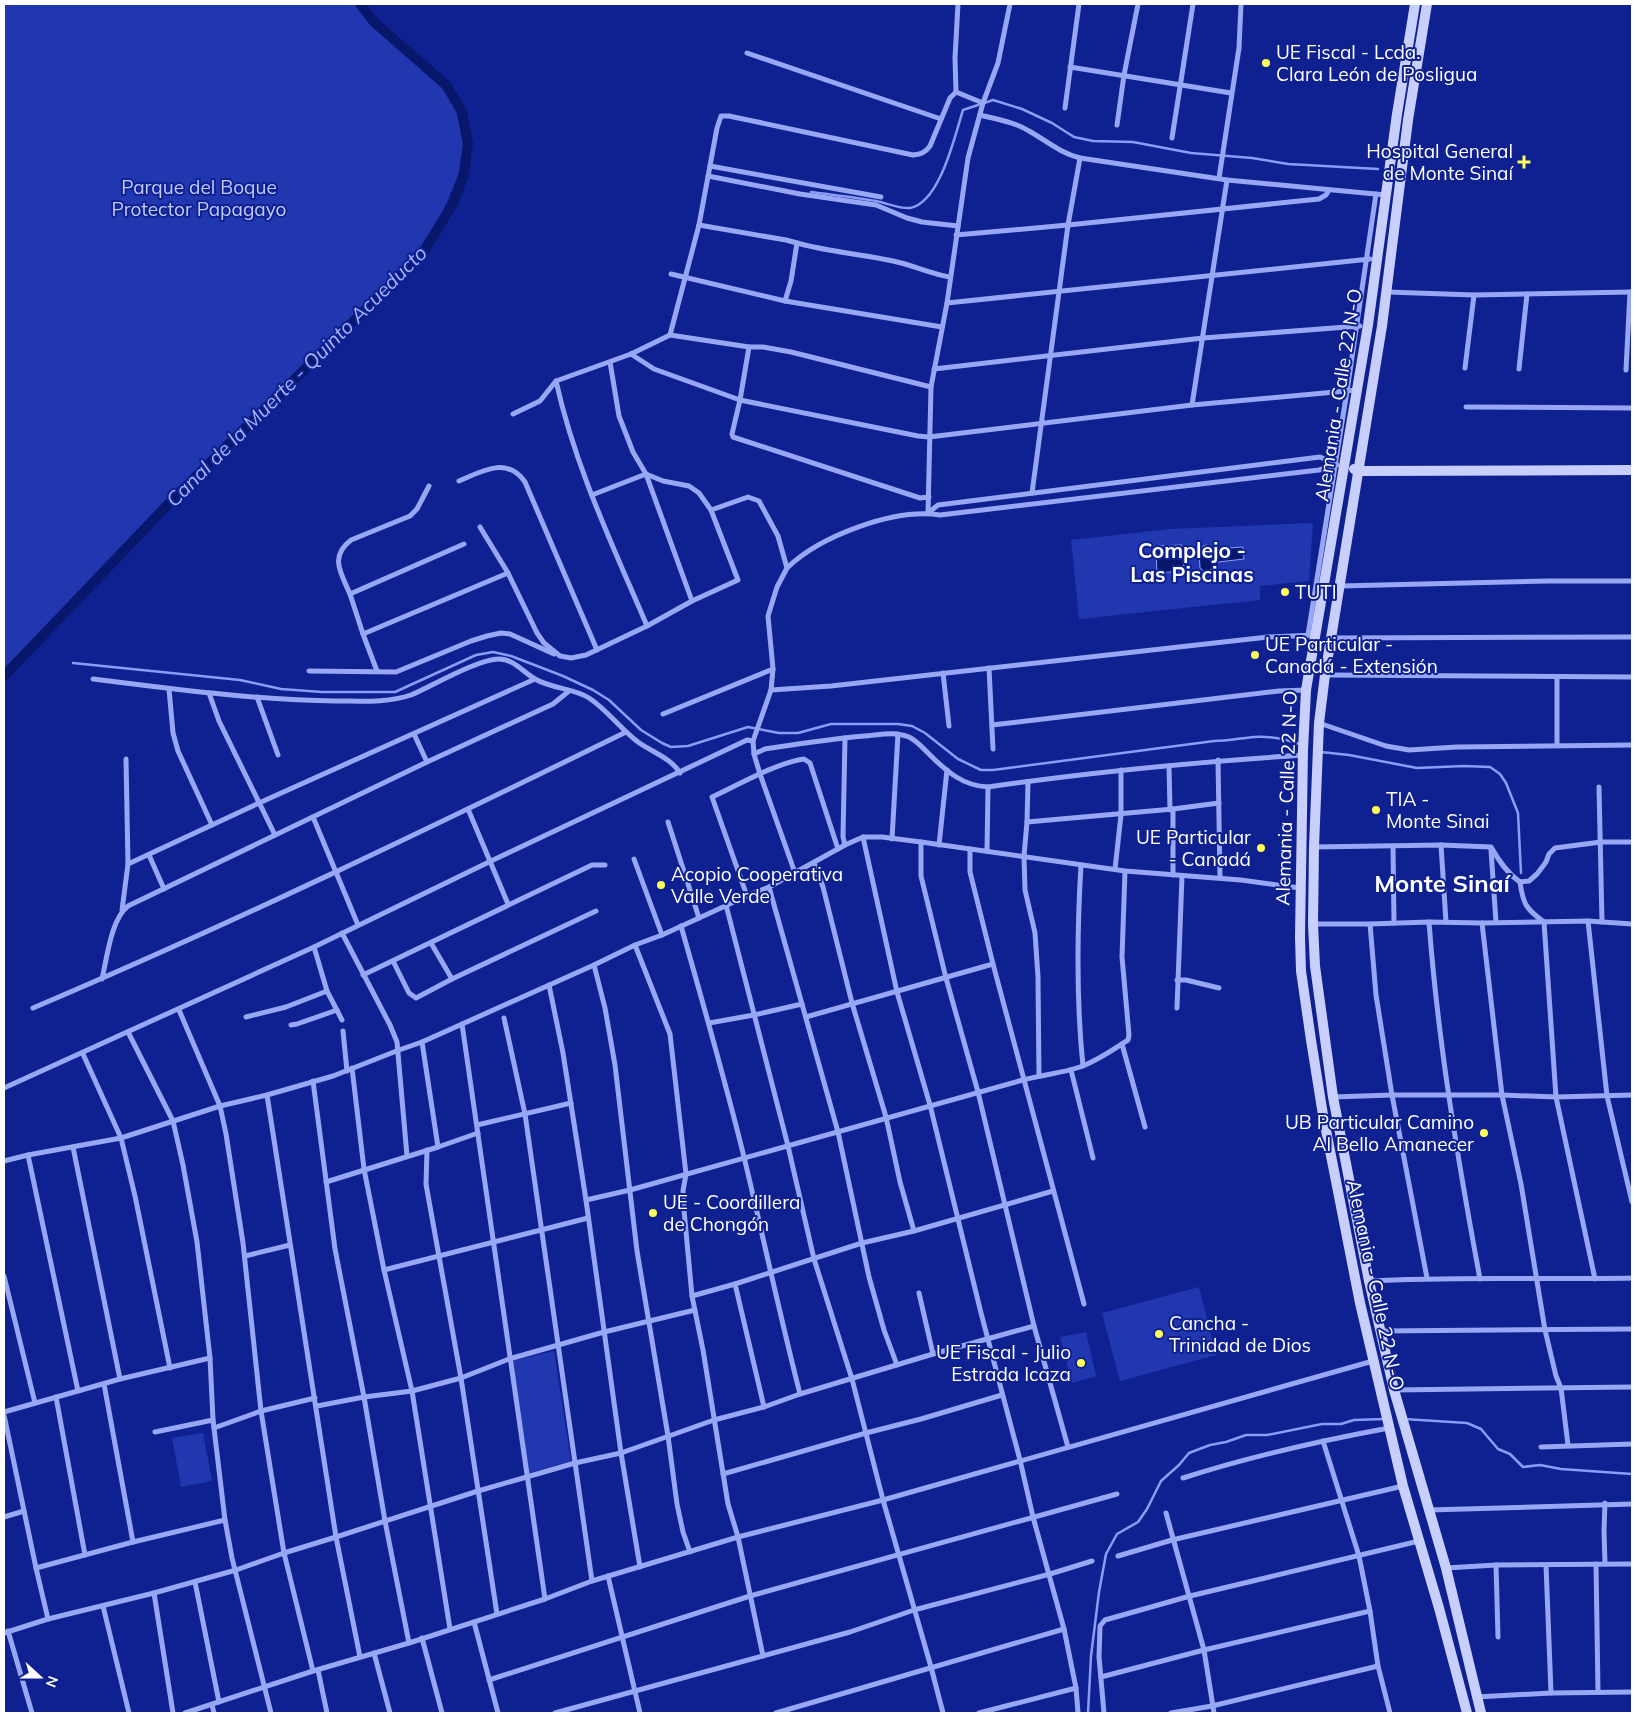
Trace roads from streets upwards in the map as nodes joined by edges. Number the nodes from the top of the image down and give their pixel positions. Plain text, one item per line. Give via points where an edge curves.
1 (958, 4) edge
2 (1010, 4) edge
3 (1079, 4) edge
4 (1138, 4) edge
5 (1193, 4) edge
6 (1241, 4) edge
7 (1415, 4) edge
8 (1427, 4) edge
9 (747, 53) dead end
10 (1070, 67) junction
11 (1124, 75) junction
12 (1180, 85) junction
13 (956, 92) junction
14 (1231, 93) junction
15 (983, 103) junction
16 (1064, 108) dead end
17 (980, 115) junction
18 (941, 119) junction
19 (1117, 125) dead end
20 (1172, 138) dead end
21 (1080, 158) junction
22 (710, 166) junction
23 (708, 176) junction
24 (1219, 178) junction
25 (1227, 180) junction
26 (1329, 190) junction
27 (1381, 194) junction
28 (881, 197) dead end
29 (1221, 210) junction
30 (699, 225) junction
31 (1068, 225) junction
32 (958, 226) junction
33 (956, 235) junction
34 (797, 243) junction
35 (1378, 258) junction
36 (1367, 259) junction
37 (671, 274) dead end
38 (1213, 274) junction
39 (950, 277) junction
40 (684, 278) junction
41 (1060, 291) junction
42 (1387, 292) junction
43 (1631, 292) edge
44 (1527, 294) junction
45 (1474, 295) junction
46 (785, 301) junction
47 (946, 303) junction
48 (1357, 326) junction
49 (1368, 326) junction
50 (942, 327) junction
51 (670, 335) junction
52 (1203, 338) junction
53 (749, 347) junction
54 (631, 354) junction
55 (1051, 355) junction
56 (610, 362) junction
57 (1465, 368) dead end
58 (934, 369) junction
59 (1519, 369) dead end
60 (1626, 370) dead end
61 (556, 381) junction
62 (930, 387) junction
63 (1352, 391) junction
64 (740, 400) junction
65 (1192, 405) junction
66 (1466, 407) dead end
67 (1632, 408) edge
68 (514, 414) dead end
69 (1041, 424) junction
70 (929, 437) junction
71 (1340, 466) junction
72 (1632, 470) edge
73 (1358, 471) junction
74 (646, 474) junction
75 (459, 481) dead end
76 (429, 486) dead end
77 (1032, 493) junction
78 (592, 495) junction
79 (929, 497) junction
80 (711, 510) junction
81 (928, 513) junction
82 (480, 527) dead end
83 (464, 544) dead end
84 (787, 568) junction
85 (508, 573) junction
86 (1632, 581) edge
87 (1340, 586) junction
88 (350, 594) junction
89 (692, 601) junction
90 (647, 626) junction
91 (363, 634) junction
92 (1312, 635) junction
93 (1632, 637) edge
94 (1330, 638) junction
95 (597, 650) junction
96 (560, 656) junction
97 (989, 668) junction
98 (773, 669) junction
99 (309, 671) dead end
100 (376, 671) junction
101 (943, 673) junction
102 (1325, 676) junction
103 (1632, 676) edge
104 (1557, 677) junction
105 (93, 679) dead end
106 (535, 679) junction
107 (169, 689) junction
108 (771, 690) junction
109 (1306, 690) junction
110 (569, 691) junction
111 (209, 693) junction
112 (257, 697) junction
113 (663, 714) dead end
114 (992, 725) junction
115 (949, 726) dead end
116 (1319, 727) junction
117 (626, 732) junction
118 (414, 734) junction
119 (898, 734) junction
120 (845, 738) junction
121 (753, 741) junction
122 (1557, 745) junction
123 (1632, 745) edge
124 (993, 748) dead end
125 (1303, 752) junction
126 (754, 754) junction
127 (278, 755) dead end
128 (126, 759) dead end
129 (1218, 760) junction
130 (427, 762) junction
131 (1169, 766) junction
132 (947, 770) junction
133 (1121, 770) junction
134 (680, 773) junction
135 (760, 774) junction
136 (1028, 782) junction
137 (988, 787) junction
138 (1599, 787) dead end
139 (260, 803) junction
140 (1219, 803) junction
141 (1172, 809) junction
142 (468, 810) junction
143 (1121, 815) junction
144 (313, 816) junction
145 (668, 822) dead end
146 (1027, 822) junction
147 (212, 825) junction
148 (275, 835) junction
149 (863, 837) junction
150 (892, 839) junction
151 (921, 842) junction
152 (1601, 842) junction
153 (1632, 842) edge
154 (845, 845) junction
155 (939, 845) junction
156 (1441, 845) junction
157 (1393, 846) junction
158 (1314, 847) junction
159 (1491, 847) junction
160 (970, 848) junction
161 (838, 849) junction
162 (986, 851) junction
163 (149, 855) junction
164 (1024, 856) junction
165 (634, 859) dead end
166 (491, 861) junction
167 (814, 863) junction
168 (128, 864) junction
169 (605, 865) dead end
170 (1081, 865) junction
171 (1116, 869) junction
172 (1125, 871) junction
173 (336, 872) junction
174 (795, 873) junction
175 (1172, 875) junction
176 (1182, 876) junction
177 (1220, 878) junction
178 (1520, 882) junction
179 (769, 887) junction
180 (1300, 888) junction
181 (164, 889) junction
182 (747, 896) junction
183 (508, 904) junction
184 (726, 906) junction
185 (122, 910) junction
186 (596, 911) dead end
187 (699, 918) junction
188 (1588, 921) junction
189 (1429, 922) junction
190 (1446, 922) junction
191 (1496, 922) junction
192 (1544, 922) junction
193 (1602, 922) junction
194 (1394, 923) junction
195 (1482, 923) junction
196 (1313, 924) junction
197 (1370, 924) junction
198 (1632, 924) edge
199 (358, 925) junction
200 (681, 926) junction
201 (342, 934) junction
202 (662, 935) junction
203 (431, 943) junction
204 (635, 945) junction
205 (314, 947) junction
206 (393, 961) junction
207 (993, 964) junction
208 (594, 965) junction
209 (363, 975) junction
210 (946, 978) junction
211 (102, 979) junction
212 (452, 979) junction
213 (1177, 980) junction
214 (549, 985) junction
215 (1219, 988) dead end
216 (327, 991) junction
217 (897, 992) junction
218 (802, 1004) junction
219 (852, 1004) junction
220 (32, 1008) dead end
221 (1177, 1008) dead end
222 (178, 1010) junction
223 (337, 1010) junction
224 (754, 1015) junction
225 (806, 1017) junction
226 (246, 1018) dead end
227 (504, 1018) dead end
228 (342, 1020) dead end
229 (462, 1024) junction
230 (709, 1024) junction
231 (291, 1025) dead end
232 (343, 1031) dead end
233 (128, 1032) junction
234 (422, 1042) junction
235 (1122, 1044) junction
236 (399, 1050) junction
237 (83, 1054) junction
238 (1083, 1066) junction
239 (350, 1070) junction
240 (1071, 1070) junction
241 (1039, 1076) junction
242 (1023, 1080) junction
243 (313, 1081) junction
244 (4, 1088) edge
245 (978, 1092) junction
246 (267, 1095) junction
247 (1392, 1095) junction
248 (1502, 1095) junction
249 (1632, 1095) edge
250 (1448, 1096) junction
251 (1607, 1096) junction
252 (1333, 1097) junction
253 (1556, 1097) junction
254 (571, 1103) junction
255 (930, 1105) junction
256 (220, 1106) junction
257 (525, 1114) junction
258 (886, 1117) junction
259 (173, 1121) junction
260 (477, 1125) junction
261 (1145, 1127) dead end
262 (838, 1132) junction
263 (478, 1133) junction
264 (121, 1138) junction
265 (788, 1146) junction
266 (73, 1147) junction
267 (438, 1147) junction
268 (428, 1150) junction
269 (28, 1155) junction
270 (407, 1156) junction
271 (744, 1157) junction
272 (1093, 1158) dead end
273 (4, 1161) edge
274 (364, 1169) junction
275 (686, 1174) junction
276 (326, 1182) junction
277 (630, 1190) junction
278 (1053, 1191) junction
279 (586, 1200) junction
280 (1632, 1202) edge
281 (1004, 1204) junction
282 (588, 1218) junction
283 (959, 1218) junction
284 (542, 1230) junction
285 (914, 1231) junction
286 (493, 1242) junction
287 (862, 1243) junction
288 (290, 1245) junction
289 (245, 1256) junction
290 (438, 1257) junction
291 (814, 1259) junction
292 (384, 1270) junction
293 (769, 1272) junction
294 (4, 1276) edge
295 (1427, 1278) junction
296 (1632, 1278) edge
297 (1480, 1279) junction
298 (1595, 1279) junction
299 (1537, 1280) junction
300 (1369, 1282) junction
301 (735, 1284) junction
302 (919, 1293) dead end
303 (692, 1296) junction
304 (1084, 1304) dead end
305 (695, 1310) junction
306 (649, 1322) junction
307 (1034, 1326) junction
308 (1632, 1329) edge
309 (1545, 1330) junction
310 (1380, 1331) junction
311 (604, 1332) junction
312 (988, 1340) junction
313 (558, 1345) junction
314 (933, 1354) junction
315 (210, 1358) junction
316 (509, 1359) junction
317 (1374, 1361) junction
318 (897, 1365) junction
319 (170, 1368) junction
320 (461, 1378) junction
321 (120, 1379) junction
322 (852, 1379) junction
323 (104, 1384) junction
324 (1561, 1388) junction
325 (1632, 1388) edge
326 (1394, 1390) junction
327 (78, 1391) junction
328 (412, 1391) junction
329 (800, 1394) junction
330 (1002, 1395) junction
331 (56, 1397) junction
332 (364, 1397) junction
333 (315, 1398) junction
334 (35, 1403) junction
335 (317, 1406) junction
336 (764, 1408) junction
337 (261, 1411) junction
338 (4, 1414) edge
339 (213, 1420) junction
340 (714, 1420) junction
341 (1388, 1427) junction
342 (214, 1428) junction
343 (155, 1432) dead end
344 (866, 1433) junction
345 (668, 1436) junction
346 (1323, 1441) junction
347 (1632, 1444) edge
348 (1568, 1445) junction
349 (1068, 1447) junction
350 (1540, 1447) dead end
351 (621, 1453) junction
352 (1020, 1460) junction
353 (574, 1464) junction
354 (723, 1474) junction
355 (526, 1477) junction
356 (1183, 1478) dead end
357 (1404, 1486) junction
358 (478, 1491) junction
359 (1117, 1494) dead end
360 (883, 1500) junction
361 (1342, 1501) junction
362 (1605, 1504) junction
363 (1632, 1504) edge
364 (431, 1506) junction
365 (1429, 1510) junction
366 (24, 1511) junction
367 (1166, 1513) dead end
368 (4, 1517) edge
369 (1033, 1517) junction
370 (225, 1520) junction
371 (385, 1522) junction
372 (738, 1537) junction
373 (336, 1538) junction
374 (1172, 1540) junction
375 (1420, 1541) junction
376 (133, 1542) junction
377 (284, 1552) junction
378 (690, 1552) junction
379 (85, 1555) junction
380 (898, 1555) junction
381 (1118, 1556) dead end
382 (1359, 1556) junction
383 (1092, 1561) dead end
384 (1596, 1564) junction
385 (1605, 1564) junction
386 (1632, 1564) edge
387 (1496, 1565) junction
388 (1546, 1565) junction
389 (640, 1567) junction
390 (36, 1568) junction
391 (1446, 1568) junction
392 (236, 1570) junction
393 (1050, 1574) junction
394 (608, 1576) junction
395 (592, 1581) junction
396 (195, 1582) junction
397 (154, 1593) junction
398 (750, 1596) junction
399 (1190, 1596) junction
400 (544, 1600) junction
401 (103, 1606) junction
402 (914, 1610) junction
403 (1370, 1611) junction
404 (497, 1614) junction
405 (48, 1619) junction
406 (474, 1622) junction
407 (450, 1629) junction
408 (1064, 1629) junction
409 (6, 1632) edge
410 (1498, 1637) dead end
411 (422, 1638) junction
412 (621, 1638) junction
413 (409, 1643) junction
414 (1204, 1650) junction
415 (374, 1653) junction
416 (762, 1656) junction
417 (360, 1657) junction
418 (1378, 1666) junction
419 (931, 1667) junction
420 (315, 1670) junction
421 (1101, 1677) junction
422 (489, 1680) junction
423 (264, 1687) junction
424 (1076, 1688) junction
425 (635, 1691) junction
426 (1598, 1692) junction
427 (1632, 1692) edge
428 (1550, 1693) junction
429 (1476, 1697) junction
430 (219, 1702) junction
431 (212, 1705) junction
432 (1212, 1706) junction
433 (32, 1713) edge
434 (129, 1713) edge
435 (173, 1713) edge
436 (185, 1713) edge
437 (214, 1713) edge
438 (271, 1713) edge
439 (327, 1713) edge
440 (390, 1713) edge
441 (442, 1713) edge
442 (498, 1713) edge
443 (555, 1713) edge
444 (640, 1713) edge
445 (776, 1713) edge
446 (943, 1713) edge
447 (979, 1713) edge
448 (1078, 1713) edge
449 (1104, 1713) edge
450 (1171, 1713) edge
451 (1214, 1713) edge
452 (1390, 1713) edge
453 (1467, 1713) edge
454 (1481, 1713) edge

1 - 13 street
2 - 15 street via 998,63
3 - 10 street
4 - 11 street
5 - 12 street
6 - 14 street via 1239,48
7 - 27 street, Alemania - Calle 22 N-O
8 - 42 street, Alemania - Calle 22 N-O via 1403,156
9 - 18 street
10 - 11 street
10 - 16 street
11 - 12 street
11 - 19 street
12 - 14 street
12 - 20 street
13 - 15 street
13 - 18 street
14 - 24 street
15 - 17 street
17 - 21 street via 1016,125 1068,155
17 - 32 street via 968,158
18 - 22 street via 930,146 926,151 913,155 721,116
21 - 24 street
21 - 31 street
22 - 23 street
22 - 28 street
23 - 30 street
23 - 32 street via 876,205 922,222
24 - 25 street
25 - 26 street
25 - 29 street
26 - 27 street
26 - 29 street via 1319,198
27 - 35 street, Alemania - Calle 22 N-O
27 - 36 street
29 - 31 street
29 - 38 street
30 - 34 street
30 - 40 street
31 - 33 street
31 - 41 street
32 - 33 street
33 - 39 street
34 - 39 street via 893,261
34 - 46 street
35 - 36 street
35 - 49 street, Alemania - Calle 22 N-O
36 - 38 street
36 - 48 street
37 - 40 street
38 - 41 street
38 - 52 street
39 - 47 street
40 - 46 street
40 - 51 street
41 - 47 street
41 - 55 street
42 - 45 street
42 - 73 street, Alemania - Calle 22 N-O
43 - 44 street
43 - 60 street
44 - 45 street
44 - 59 street
45 - 57 street
46 - 50 street
47 - 50 street
48 - 49 street
48 - 52 street
48 - 63 street
49 - 63 street, Alemania - Calle 22 N-O
50 - 58 street
51 - 53 street
51 - 54 street
52 - 55 street
52 - 65 street
53 - 62 street via 791,352
53 - 64 street
54 - 56 street
54 - 64 street via 654,369
55 - 58 street
55 - 69 street
56 - 61 street
56 - 74 street via 619,416 633,452
58 - 62 street
61 - 68 street via 540,401
61 - 78 street via 581,470
62 - 70 street
63 - 65 street
63 - 71 street, Alemania - Calle 22 N-O
64 - 70 street
64 - 79 street via 732,434 736,439 920,498
65 - 69 street
66 - 67 street
69 - 70 street
69 - 77 street
70 - 79 street
71 - 73 street
71 - 77 street via 1320,457
71 - 81 street via 940,515
71 - 92 street, Alemania - Calle 22 N-O
72 - 73 street
73 - 87 street, Alemania - Calle 22 N-O
74 - 78 street
74 - 80 street via 689,486 699,493
74 - 89 street
75 - 95 street via 494,468 505,468 520,475
76 - 88 street via 410,516 351,540 344,546 339,554 338,568
77 - 81 street via 938,505
78 - 90 street
79 - 81 street
80 - 84 street via 748,497 759,501 778,536
80 - 89 street via 738,580
81 - 84 street via 865,524 820,545
82 - 85 street
83 - 88 street
84 - 98 street via 768,616
85 - 91 street
85 - 96 street via 537,633
86 - 87 street
87 - 94 street, Alemania - Calle 22 N-O
88 - 91 street
89 - 90 street
90 - 95 street
91 - 100 street
92 - 97 street
92 - 109 street, Alemania - Calle 22 N-O
93 - 94 street
94 - 102 street, Alemania - Calle 22 N-O
95 - 96 street via 579,658
96 - 100 street via 516,636 501,633 472,641 402,670
97 - 101 street
97 - 114 street
98 - 108 street
98 - 113 street
99 - 100 street
101 - 108 street
101 - 115 street
102 - 104 street
102 - 116 street, Alemania - Calle 22 N-O
103 - 104 street
104 - 122 street
105 - 107 street
106 - 110 street
106 - 112 street via 519,666 500,659 472,666 401,698 355,701
106 - 118 street
107 - 111 street
107 - 147 street via 178,751
108 - 121 street
109 - 114 street
109 - 125 street, Alemania - Calle 22 N-O
110 - 117 street via 588,698
110 - 130 street via 553,704
111 - 112 street
111 - 139 street via 219,721
112 - 127 street
114 - 124 street
116 - 122 street via 1409,750
116 - 158 street, Alemania - Calle 22 N-O
117 - 134 street via 677,766
117 - 142 street
118 - 130 street
118 - 139 street
119 - 120 street
119 - 132 street via 918,743
119 - 150 street
120 - 126 street via 765,749
120 - 154 street
121 - 126 street
121 - 134 street via 747,740
122 - 123 street
125 - 129 street
125 - 180 street, Alemania - Calle 22 N-O
126 - 135 street
128 - 168 street
129 - 131 street
129 - 140 street
130 - 144 street
131 - 133 street
131 - 141 street
132 - 137 street via 963,782
132 - 155 street
133 - 136 street
133 - 143 street
134 - 166 street
135 - 161 street via 797,760 808,761
135 - 174 street
135 - 182 street via 712,797
136 - 137 street
136 - 146 street
137 - 162 street
138 - 152 street
139 - 147 street
139 - 148 street
140 - 141 street
140 - 177 street
141 - 143 street
141 - 175 street
142 - 166 street
142 - 173 street
143 - 146 street
143 - 171 street
144 - 148 street
144 - 173 street
145 - 187 street
146 - 164 street
147 - 163 street
148 - 181 street
149 - 150 street
149 - 154 street
149 - 217 street
150 - 151 street
151 - 155 street
151 - 210 street via 921,876
152 - 153 street
152 - 178 street via 1555,848 1537,874 1529,881
152 - 193 street
154 - 161 street
155 - 160 street
156 - 157 street
156 - 159 street
156 - 190 street
157 - 158 street
157 - 194 street
158 - 196 street, Alemania - Calle 22 N-O
159 - 178 street via 1500,863
159 - 191 street
160 - 162 street
160 - 207 street via 970,872
161 - 167 street
162 - 164 street
163 - 168 street
163 - 181 street
164 - 170 street
164 - 241 street via 1025,890 1035,933 1038,977
165 - 202 street
166 - 183 street
166 - 199 street
167 - 174 street
167 - 219 street via 824,887
168 - 185 street
169 - 183 street via 592,865
170 - 171 street
170 - 238 street via 1077,929
171 - 172 street
172 - 175 street
172 - 235 street via 1122,958 1129,1035
173 - 199 street
173 - 211 street
174 - 179 street
175 - 176 street
176 - 177 street
176 - 213 street
177 - 180 street
178 - 192 street via 1526,907
179 - 182 street
179 - 218 street
180 - 317 street, Alemania - Calle 22 N-O via 1301,970 1311,1040 1340,1207
181 - 185 street
182 - 184 street
183 - 203 street
184 - 187 street
184 - 224 street
185 - 211 street
186 - 212 street
187 - 200 street
188 - 192 street
188 - 193 street
188 - 251 street
189 - 190 street
189 - 194 street
189 - 250 street
190 - 195 street
191 - 192 street
191 - 195 street
192 - 253 street
193 - 198 street
194 - 197 street
195 - 248 street
196 - 197 street
196 - 252 street, Alemania - Calle 22 N-O via 1315,966
197 - 247 street via 1376,995
199 - 201 street
200 - 202 street
200 - 230 street
201 - 205 street
201 - 209 street
202 - 204 street
203 - 206 street
203 - 212 street
204 - 208 street
204 - 275 street via 670,1034
205 - 216 street
205 - 222 street
206 - 209 street
206 - 212 street via 414,998
207 - 210 street
207 - 242 street
208 - 214 street
208 - 277 street via 616,1065
209 - 236 street
210 - 217 street
210 - 245 street
211 - 220 street
213 - 215 street
213 - 221 street
214 - 229 street
214 - 254 street
216 - 223 street
216 - 226 street
217 - 219 street
217 - 255 street
218 - 224 street
218 - 225 street
219 - 225 street
219 - 258 street
222 - 233 street
222 - 256 street
223 - 228 street
223 - 231 street
224 - 230 street
224 - 265 street
225 - 262 street
227 - 257 street
229 - 234 street
229 - 260 street
230 - 271 street
232 - 239 street
233 - 237 street
233 - 259 street
234 - 236 street
234 - 267 street
235 - 238 street
235 - 261 street
236 - 239 street
236 - 270 street
237 - 244 street
237 - 264 street
238 - 240 street
239 - 243 street
239 - 274 street
240 - 241 street
240 - 272 street
241 - 242 street
242 - 245 street
242 - 278 street
243 - 246 street
243 - 276 street
245 - 255 street
245 - 281 street
246 - 256 street
246 - 288 street
247 - 250 street
247 - 252 street
247 - 295 street
248 - 250 street
248 - 253 street
248 - 299 street
249 - 251 street
250 - 297 street
251 - 253 street
251 - 280 street
252 - 300 street, Alemania - Calle 22 N-O
253 - 298 street
254 - 257 street
254 - 279 street
255 - 258 street
255 - 283 street
256 - 259 street
256 - 289 street
257 - 260 street
257 - 284 street
258 - 262 street
258 - 285 street
259 - 264 street
259 - 315 street via 197,1242
260 - 263 street
262 - 265 street
262 - 287 street
263 - 267 street
263 - 286 street
264 - 266 street
264 - 319 street
265 - 271 street
265 - 291 street
266 - 269 street
266 - 321 street
267 - 268 street
268 - 270 street
268 - 290 street via 426,1184
269 - 273 street
269 - 327 street
270 - 274 street
271 - 275 street
271 - 293 street
274 - 276 street
274 - 292 street
275 - 277 street
275 - 303 street via 683,1191
276 - 332 street via 335,1249
277 - 279 street
277 - 306 street
278 - 281 street
278 - 304 street
279 - 282 street
281 - 283 street
281 - 307 street
282 - 284 street
282 - 311 street
283 - 285 street
283 - 312 street
284 - 286 street
284 - 313 street
285 - 287 street
286 - 290 street
286 - 316 street
287 - 291 street
287 - 318 street via 884,1330
288 - 289 street
288 - 333 street
289 - 337 street
290 - 292 street
290 - 320 street
291 - 293 street
291 - 322 street
292 - 328 street
293 - 301 street
293 - 329 street
294 - 334 street
295 - 297 street
295 - 300 street
296 - 298 street
297 - 299 street
298 - 299 street
299 - 309 street
300 - 310 street, Alemania - Calle 22 N-O
301 - 303 street
301 - 336 street
302 - 314 street
303 - 305 street
305 - 306 street
305 - 340 street
306 - 311 street
306 - 345 street
307 - 312 street
307 - 349 street
308 - 309 street
309 - 310 street
309 - 324 street
310 - 326 street, Alemania - Calle 22 N-O
311 - 313 street
311 - 351 street
312 - 314 street
312 - 330 street
313 - 316 street
313 - 353 street
314 - 318 street
315 - 319 street
315 - 339 street
316 - 320 street
316 - 355 street
317 - 341 street, Alemania - Calle 22 N-O
317 - 349 street
318 - 322 street
319 - 321 street
320 - 328 street
320 - 358 street
321 - 323 street
322 - 329 street
322 - 344 street
323 - 327 street
323 - 376 street
324 - 325 street
324 - 326 street
324 - 348 street
326 - 365 street, Alemania - Calle 22 N-O
327 - 331 street
328 - 332 street
328 - 364 street
329 - 336 street
330 - 344 street
330 - 352 street
331 - 334 street
331 - 379 street
332 - 335 street
332 - 371 street
333 - 335 street
333 - 337 street
334 - 338 street
335 - 373 street
336 - 340 street
337 - 342 street
337 - 377 street
338 - 366 street
339 - 342 street
339 - 343 street
340 - 345 street
340 - 354 street
341 - 346 street
341 - 357 street, Alemania - Calle 22 N-O
342 - 370 street
344 - 354 street
344 - 360 street
345 - 351 street
345 - 378 street via 677,1504
346 - 356 street via 1225,1464
346 - 361 street
347 - 348 street
348 - 350 street
349 - 352 street
351 - 353 street
351 - 389 street
352 - 360 street
352 - 369 street
353 - 355 street
353 - 395 street
354 - 372 street
355 - 358 street
355 - 400 street
357 - 361 street
357 - 375 street, Alemania - Calle 22 N-O
358 - 364 street
358 - 404 street
359 - 369 street
360 - 372 street
360 - 380 street
361 - 374 street
361 - 382 street
362 - 363 street
362 - 365 street
362 - 385 street
364 - 371 street
364 - 407 street
365 - 391 street, Alemania - Calle 22 N-O
366 - 368 street
366 - 390 street
367 - 374 street
369 - 380 street
369 - 393 street
370 - 376 street
370 - 392 street
371 - 373 street
371 - 413 street
372 - 378 street
372 - 398 street
373 - 377 street
373 - 417 street
374 - 381 street
374 - 399 street
375 - 382 street
375 - 453 street, Alemania - Calle 22 N-O
376 - 379 street
377 - 392 street
377 - 420 street
378 - 389 street
379 - 390 street
380 - 398 street
380 - 402 street
382 - 399 street
382 - 403 street
383 - 393 street
384 - 385 street
384 - 388 street
384 - 426 street
385 - 386 street
387 - 388 street
387 - 391 street
387 - 410 street
388 - 428 street
389 - 394 street
390 - 405 street
391 - 429 street, Alemania - Calle 22 N-O
392 - 396 street
392 - 423 street
393 - 402 street
393 - 408 street
394 - 395 street
394 - 412 street
395 - 400 street
396 - 397 street
396 - 430 street
397 - 401 street
397 - 435 street
398 - 412 street
398 - 416 street
399 - 414 street
399 - 421 street via 1102,1622 1099,1634
400 - 404 street
401 - 405 street
401 - 434 street
402 - 416 street via 850,1632
402 - 419 street
403 - 414 street
403 - 418 street
404 - 406 street
405 - 409 street
406 - 407 street
406 - 422 street
407 - 411 street
408 - 419 street
408 - 424 street
409 - 433 street
411 - 413 street
411 - 441 street
412 - 422 street
412 - 425 street
413 - 415 street
414 - 421 street
414 - 432 street
415 - 417 street
415 - 440 street
416 - 425 street
417 - 420 street
418 - 432 street
418 - 452 street
419 - 445 street
419 - 446 street
420 - 423 street
420 - 439 street
421 - 449 street
422 - 442 street
423 - 430 street
423 - 438 street
424 - 447 street
424 - 448 street
425 - 443 street
425 - 444 street
426 - 427 street
426 - 428 street
428 - 429 street
429 - 454 street, Alemania - Calle 22 N-O
430 - 431 street
431 - 436 street
431 - 437 street
432 - 450 street
432 - 451 street

